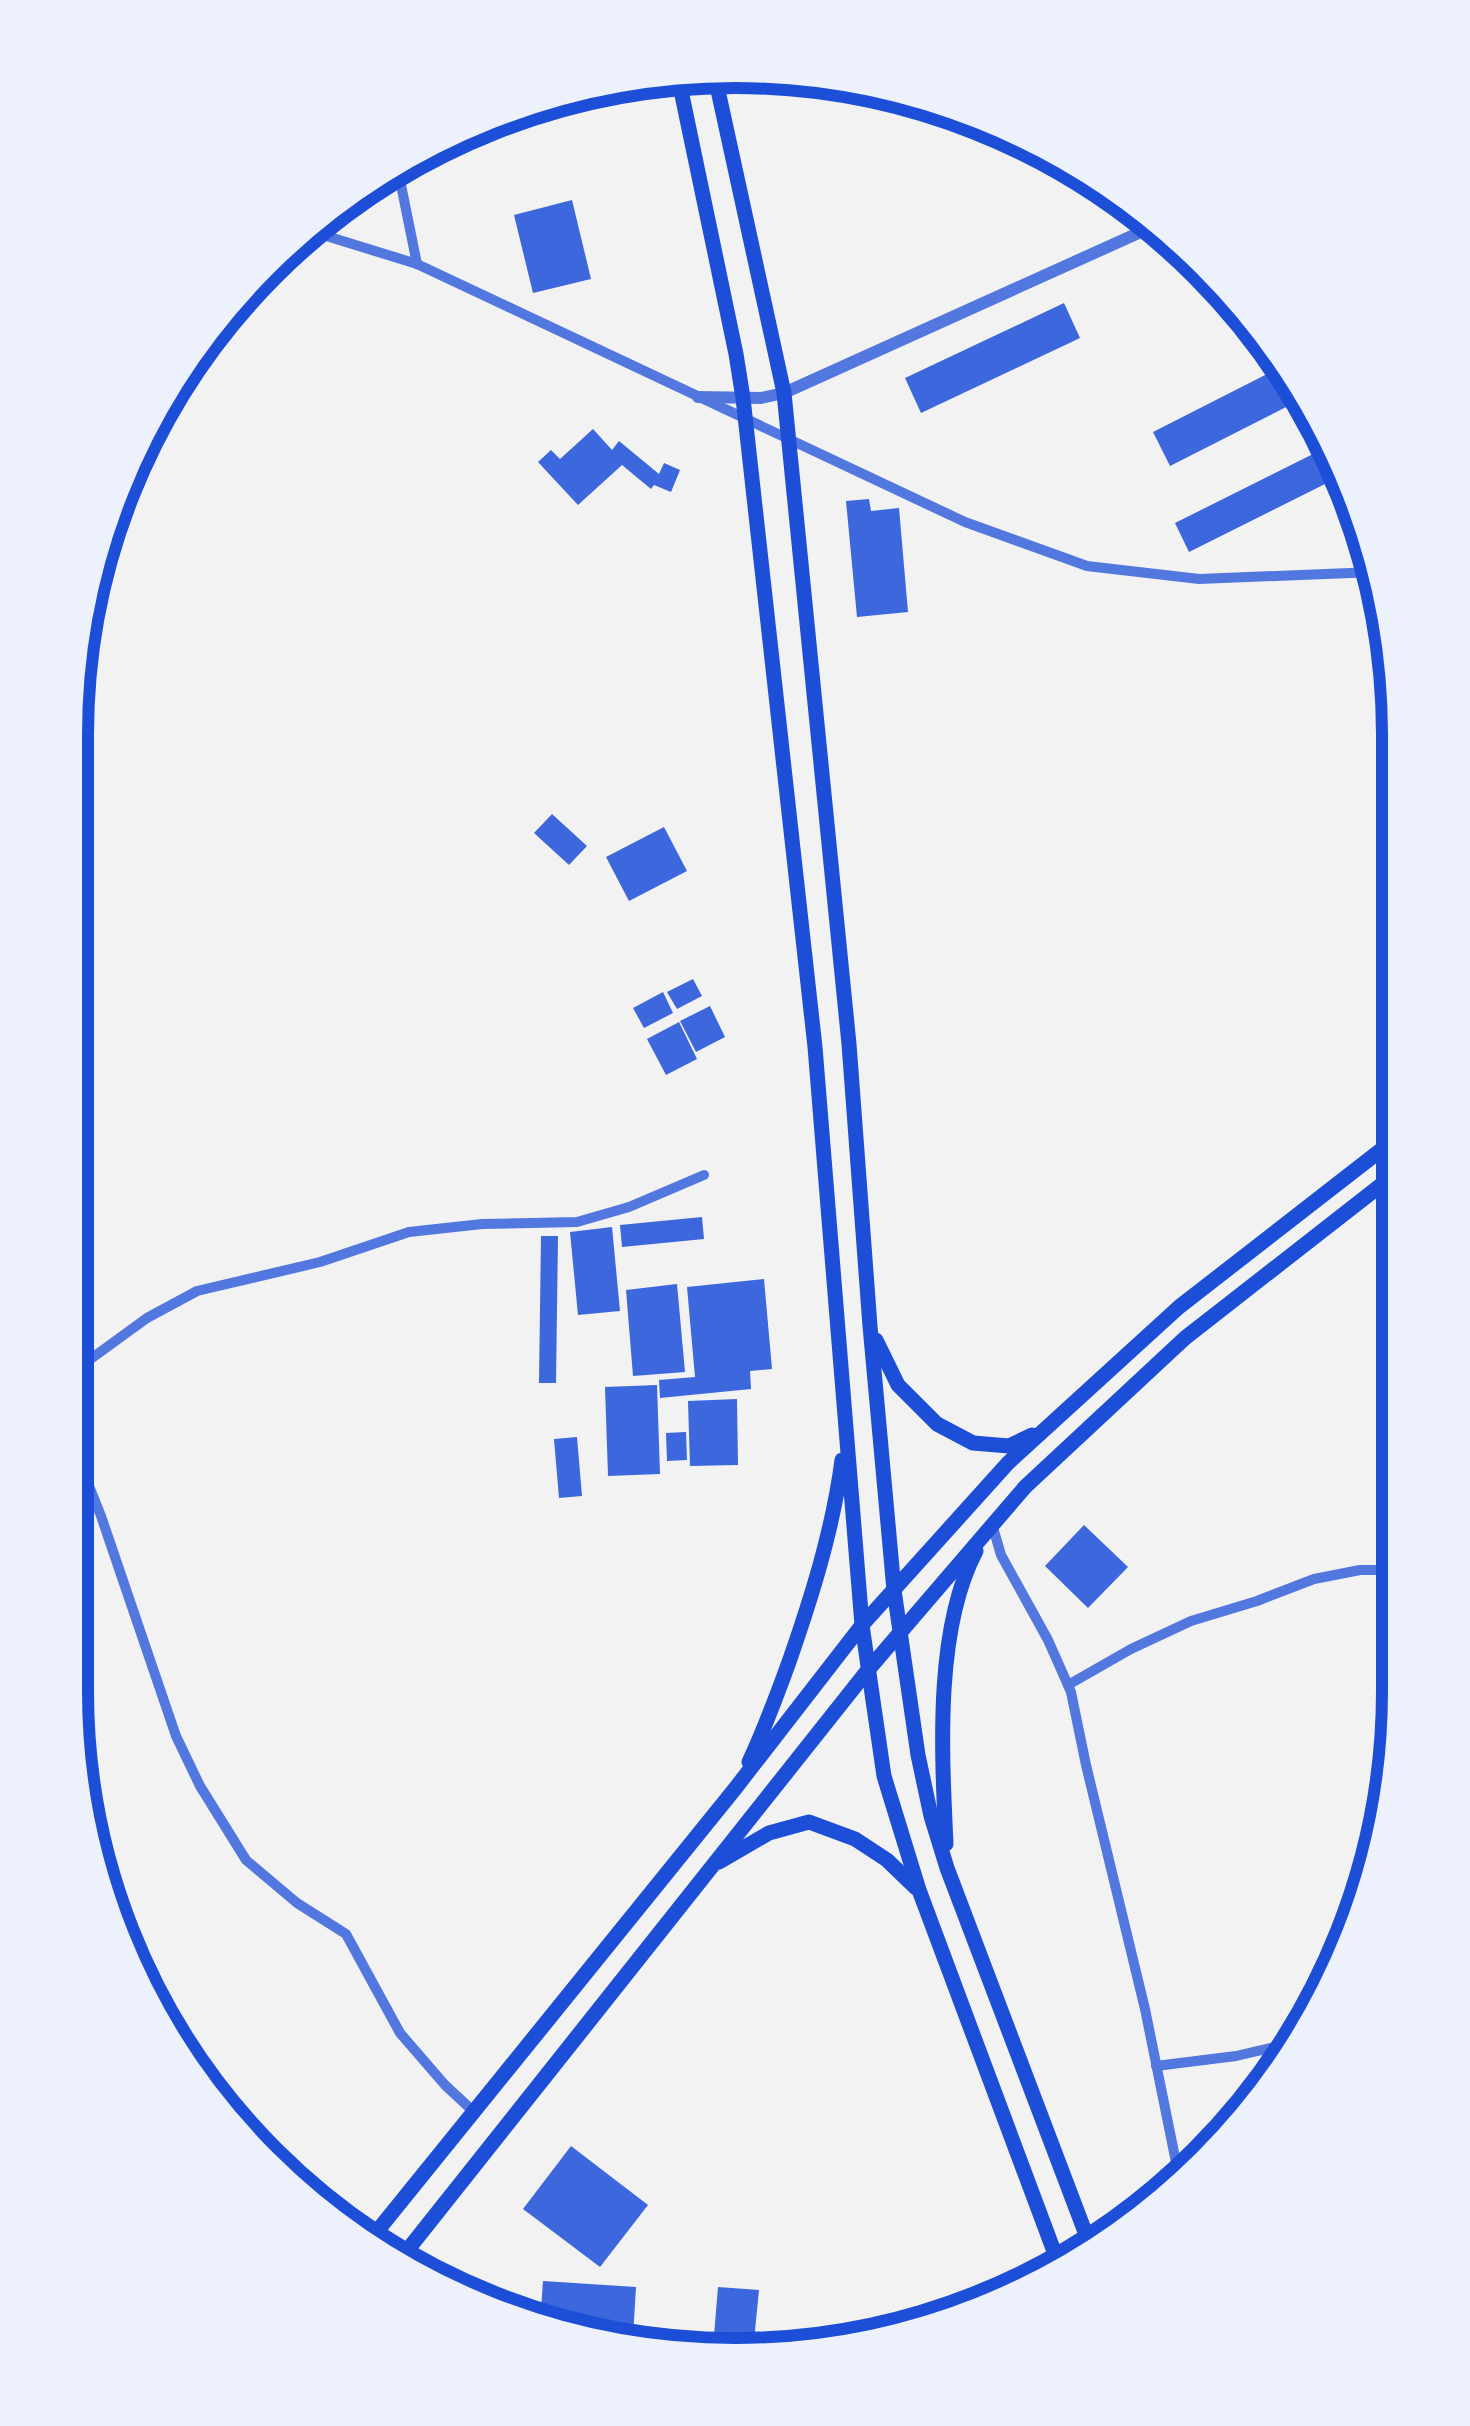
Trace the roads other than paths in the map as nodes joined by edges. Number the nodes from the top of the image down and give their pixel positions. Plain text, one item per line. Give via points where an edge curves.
1 (718, 88) edge
2 (681, 90) edge
3 (400, 181) edge
4 (1142, 232) edge
5 (323, 235) edge
6 (417, 264) junction
7 (784, 394) junction
8 (698, 396) junction
9 (744, 398) junction
10 (745, 419) junction
11 (789, 440) junction
12 (1361, 573) edge
13 (1382, 1148) edge
14 (704, 1175) dead end
15 (1382, 1184) edge
16 (870, 1326) junction
17 (88, 1361) edge
18 (1044, 1430) junction
19 (846, 1432) junction
20 (88, 1485) edge
21 (990, 1526) junction
22 (1382, 1570) edge
23 (894, 1590) junction
24 (862, 1626) junction
25 (899, 1634) junction
26 (868, 1670) junction
27 (1068, 1685) junction
28 (734, 1790) junction
29 (712, 1867) junction
30 (947, 1868) junction
31 (919, 1890) junction
32 (1276, 2047) edge
33 (1156, 2066) junction
34 (474, 2112) junction
35 (1176, 2165) edge
36 (378, 2231) edge
37 (1086, 2235) edge
38 (408, 2250) edge
39 (1055, 2254) edge

1 - 7 main road
2 - 9 main road
3 - 6 street
4 - 7 street
5 - 6 street
6 - 8 street
7 - 9 street
7 - 11 main road
8 - 9 street
8 - 10 street
9 - 10 main road
10 - 11 street
10 - 19 main road via 815,1047
11 - 12 street via 965,522 1087,566 1199,579
11 - 16 main road
13 - 18 main road via 1179,1307
14 - 17 street via 577,1222 408,1232 320,1262 198,1291
15 - 21 main road via 1185,1338
16 - 18 main road via 898,1385 937,1424 974,1443 1009,1446
16 - 23 main road
18 - 23 main road
19 - 24 main road
19 - 28 main road via 836,1504 804,1619
20 - 34 street via 176,1736 200,1786 246,1860 346,1934 400,2033
21 - 25 main road
21 - 27 street
21 - 30 main road via 967,1570 945,1678
22 - 27 street via 1314,1579 1191,1622
23 - 24 main road
23 - 25 main road
24 - 26 main road
24 - 28 main road
25 - 26 main road
25 - 30 main road via 921,1770
26 - 29 main road
26 - 31 main road via 884,1776
27 - 33 street
28 - 34 main road
29 - 31 main road via 769,1833 809,1822 855,1839
29 - 38 main road
30 - 37 main road
31 - 39 main road
32 - 33 street
33 - 35 street
34 - 36 main road

